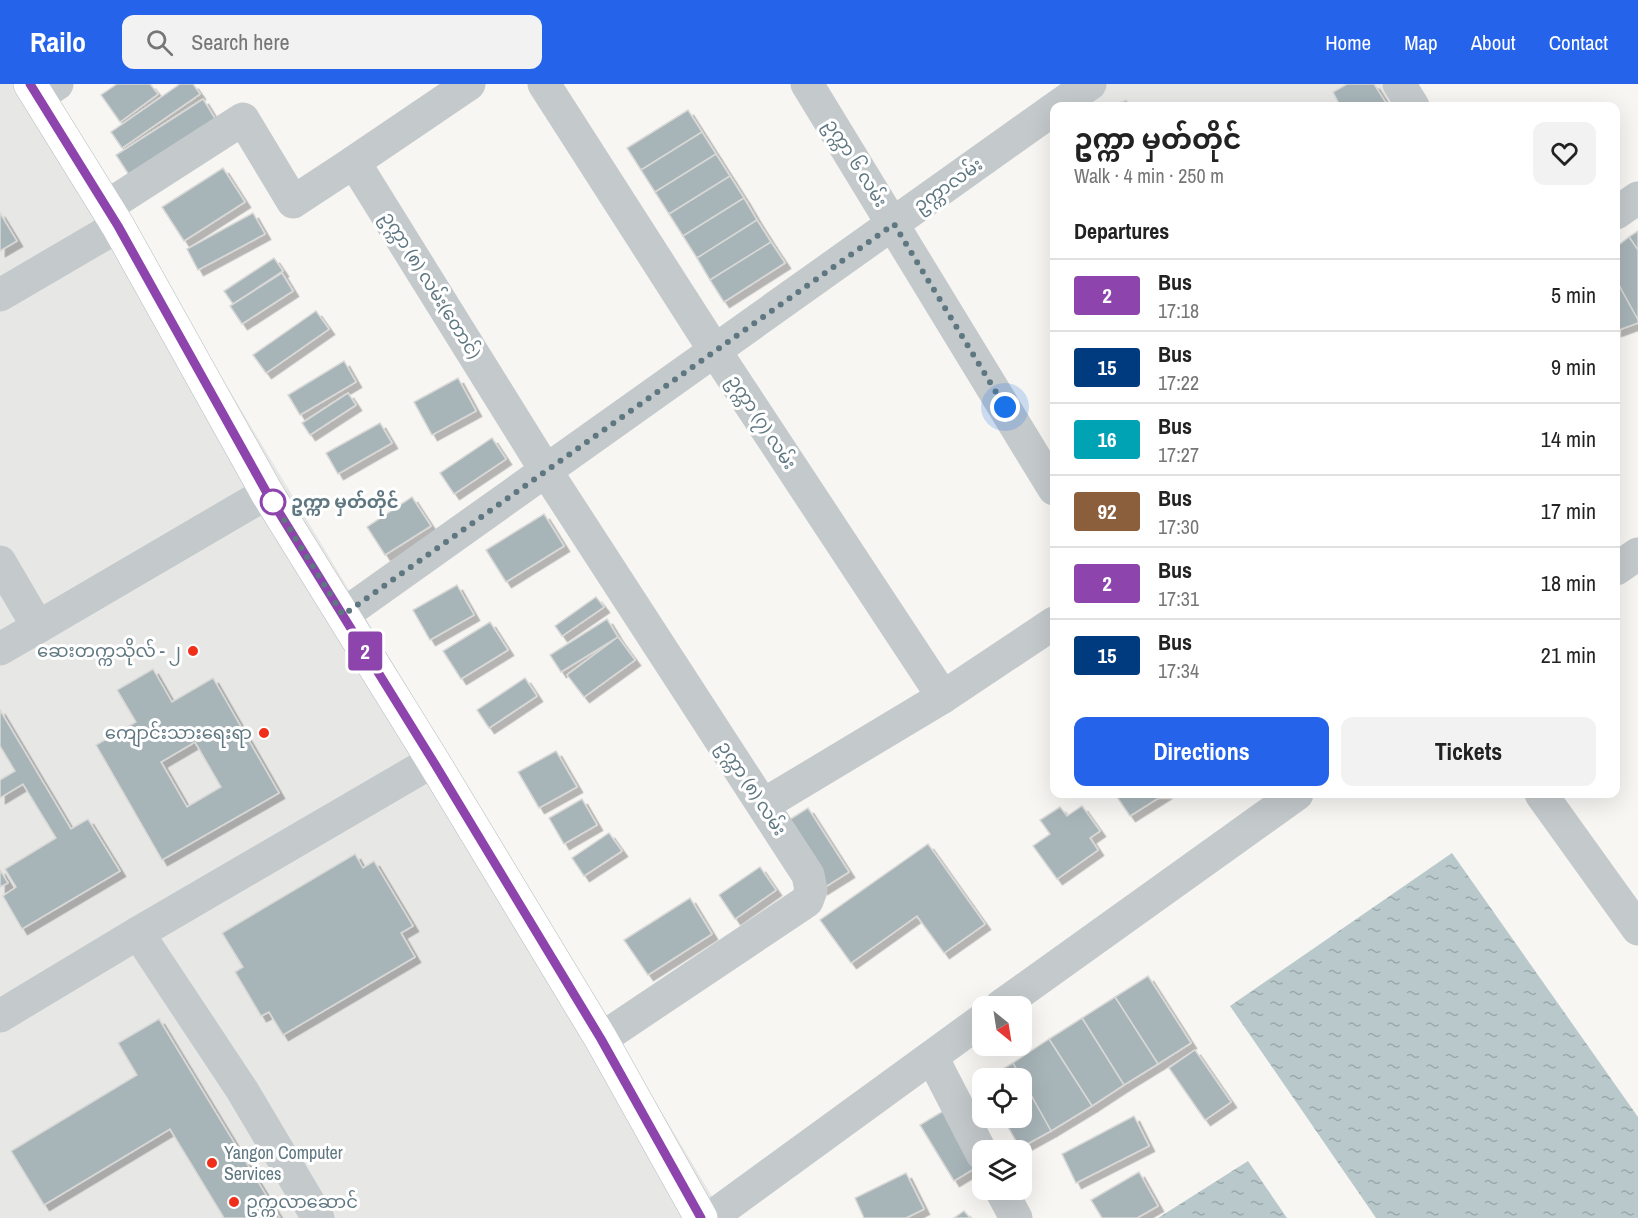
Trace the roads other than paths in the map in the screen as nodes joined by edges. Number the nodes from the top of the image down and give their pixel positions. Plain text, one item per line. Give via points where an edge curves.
1 (469, 84) edge
2 (544, 84) edge
3 (807, 84) edge
4 (1090, 84) edge
5 (1399, 84) edge
6 (42, 88) edge
7 (1057, 102) edge
8 (1410, 102) edge
9 (1050, 107) edge
10 (354, 162) junction
11 (1638, 198) edge
12 (1620, 210) edge
13 (112, 216) junction
14 (894, 224) junction
15 (0, 296) edge
16 (715, 351) junction
17 (546, 471) junction
18 (1050, 482) edge
19 (267, 493) junction
20 (1638, 554) edge
21 (0, 562) edge
22 (1620, 566) edge
23 (343, 615) junction
24 (1050, 626) edge
25 (38, 627) junction
26 (0, 649) edge
27 (943, 697) junction
28 (433, 761) junction
29 (1291, 798) edge
30 (1544, 798) edge
31 (763, 805) junction
32 (1638, 929) edge
33 (138, 933) junction
34 (1015, 996) edge
35 (0, 1016) edge
36 (972, 1027) edge
37 (601, 1039) junction
38 (932, 1057) junction
39 (975, 1140) edge
40 (1006, 1200) edge
41 (318, 1218) edge
42 (701, 1218) edge
43 (710, 1218) edge
44 (1016, 1218) edge

1 - 10 street
2 - 16 street, ဥက္ကာ (၇) လမ်း
3 - 14 street, ဥက္ကာ ၆ လမ်း
4 - 7 street, ဥက္ကာလမ်း
5 - 8 street
6 - 13 main road
9 - 14 street, ဥက္ကာလမ်း
10 - 13 street via 293,202 243,119
10 - 17 street, ဥက္ကာ (၈) လမ်း(တောင်)
11 - 12 street
13 - 15 street
13 - 19 main road
14 - 16 street, ဥက္ကာလမ်း
14 - 18 street, ဥက္ကာ ၆ လမ်း
16 - 17 street, ဥက္ကာလမ်း
16 - 27 street, ဥက္ကာ (၇) လမ်း
17 - 23 street, ဥက္ကာလမ်း
17 - 31 street, ဥက္ကာ (၈) လမ်း
19 - 23 main road
19 - 25 street
20 - 22 street
21 - 25 street
23 - 28 main road
24 - 27 street
25 - 26 street
27 - 31 street
28 - 33 street
28 - 37 main road
29 - 34 street
30 - 32 street
31 - 37 street, ဥက္ကာ (၈) လမ်း via 808,874 811,890 807,900
33 - 35 street
33 - 41 street via 242,1090
36 - 38 street
37 - 42 main road
38 - 39 street
38 - 43 street
40 - 44 street

